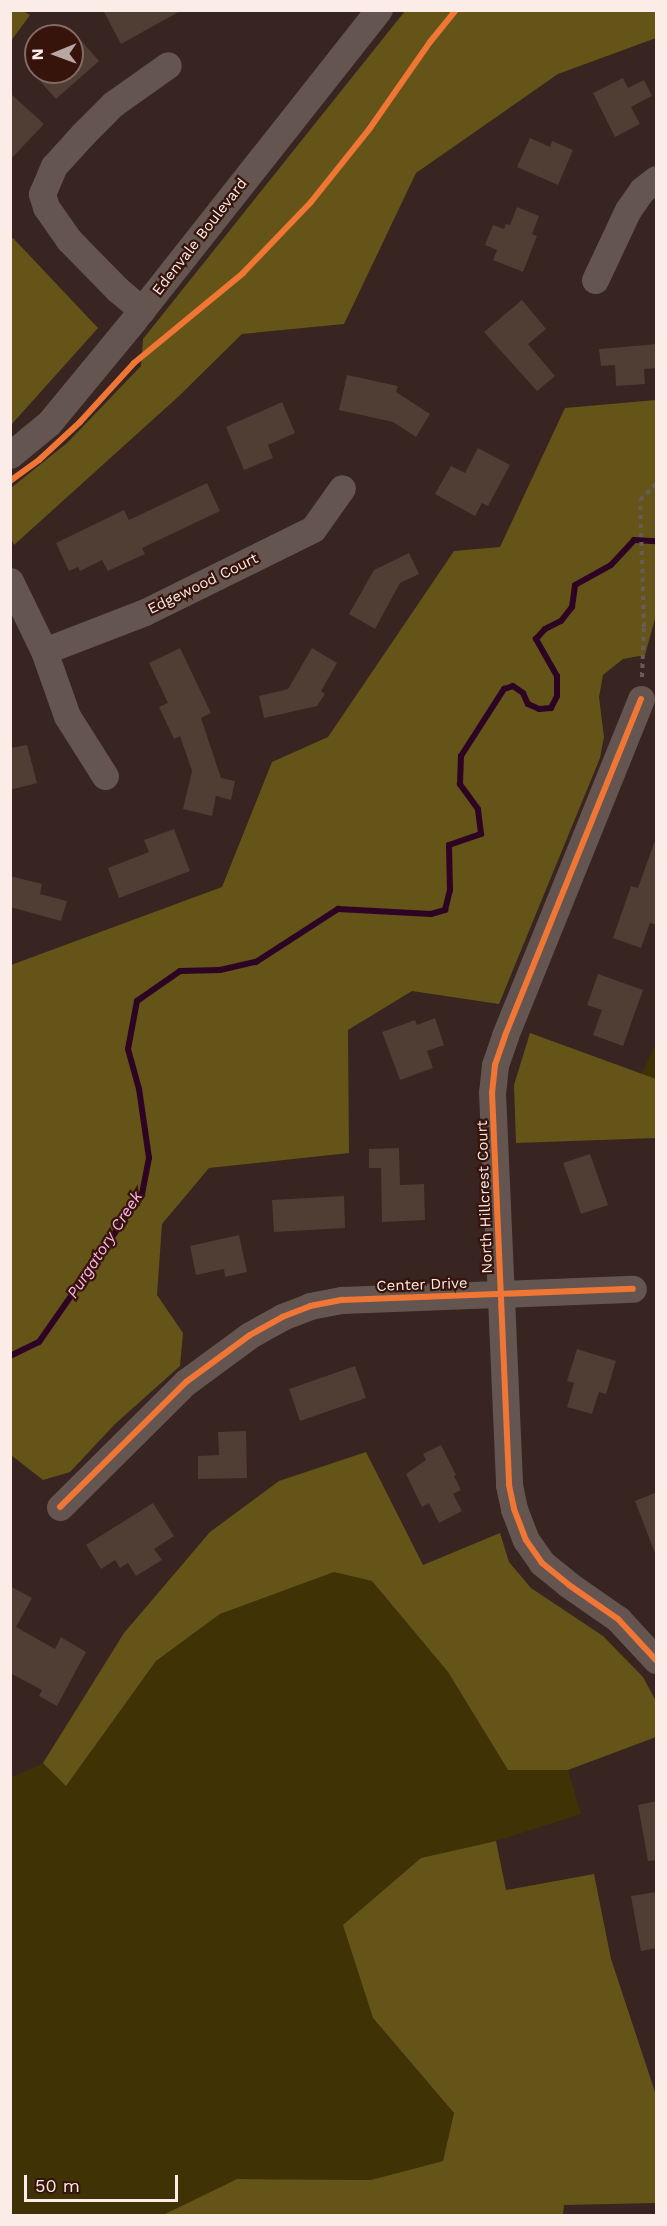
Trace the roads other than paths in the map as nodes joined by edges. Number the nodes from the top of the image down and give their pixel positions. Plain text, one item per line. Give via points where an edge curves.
1 (379, 10) edge
2 (168, 65) dead end
3 (657, 179) edge
4 (595, 280) dead end
5 (142, 310) junction
6 (10, 455) edge
7 (342, 488) dead end
8 (10, 581) edge
9 (44, 651) junction
10 (641, 699) road end
11 (105, 776) dead end
12 (633, 1289) dead end
13 (501, 1294) junction
14 (60, 1507) dead end
15 (657, 1660) edge

1 - 5 street, Edenvale Boulevard
2 - 5 street via 113,104 90,127 54,166 42,194 46,207 69,240
3 - 4 street via 642,190 628,210
5 - 6 street, Edenvale Boulevard via 49,423
7 - 9 street, Edgewood Court via 313,529 145,612
8 - 9 street
9 - 11 street via 67,716
10 - 13 street, North Hillcrest Court via 495,1065 492,1092
12 - 13 street, Center Drive
13 - 14 street, Center Drive via 342,1300 282,1317 186,1382
13 - 15 street, North Hillcrest Court via 508,1485 526,1540 542,1563 618,1619

